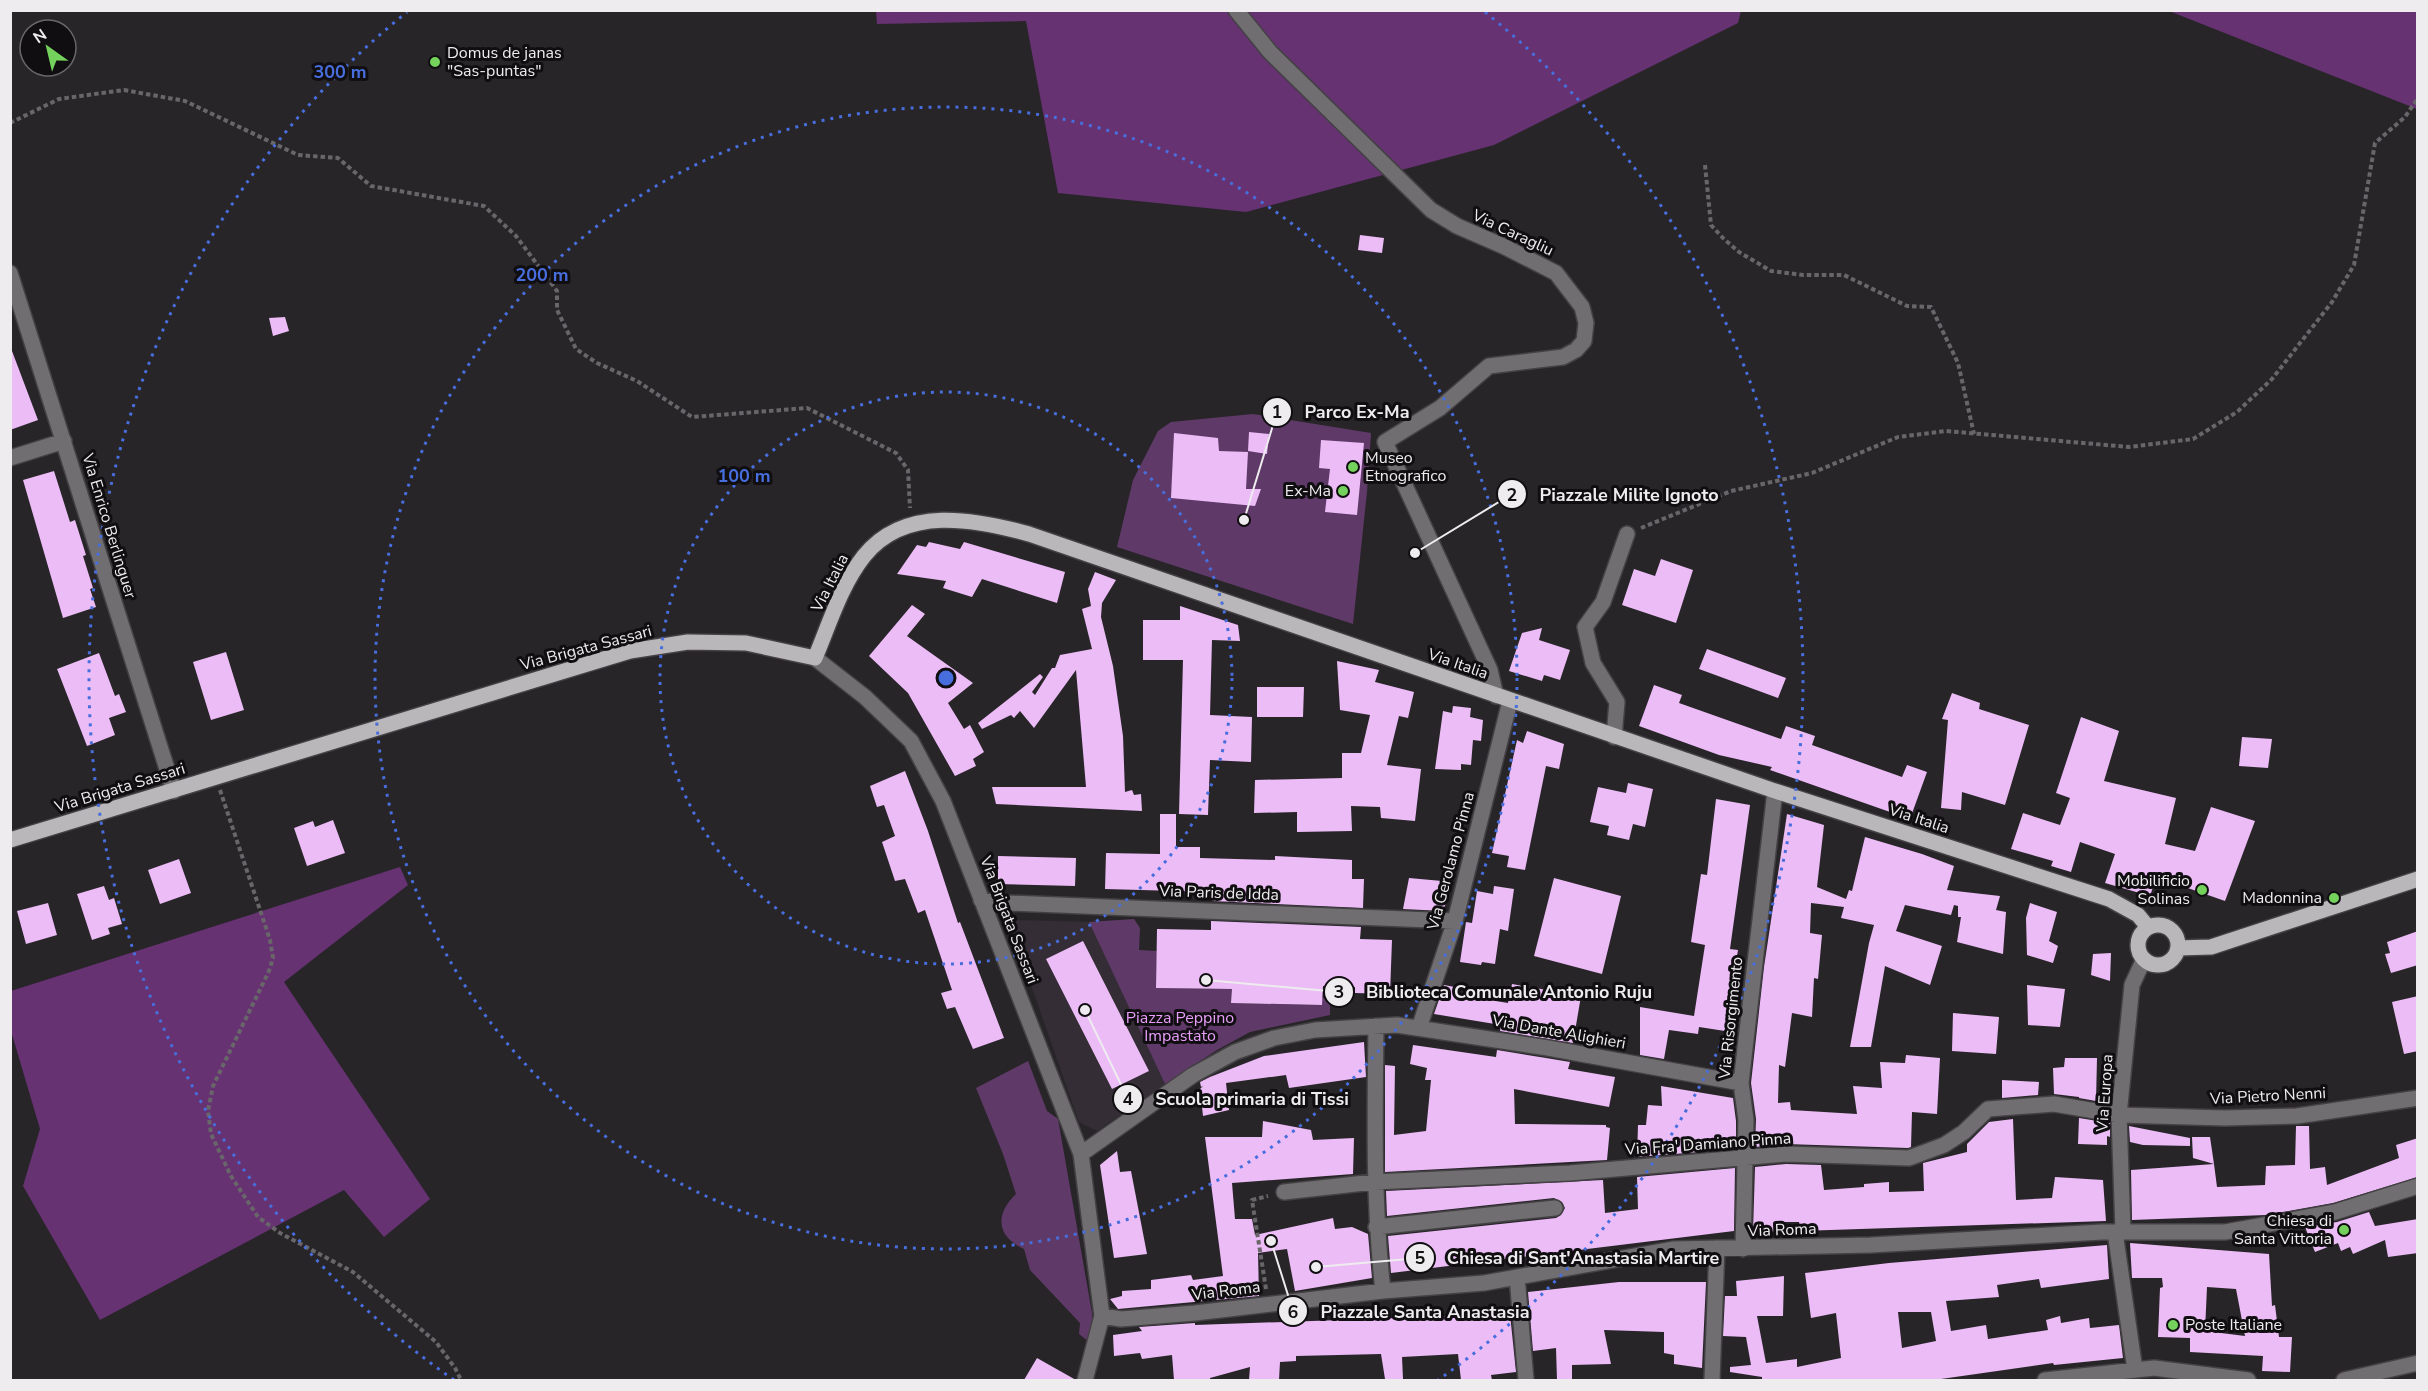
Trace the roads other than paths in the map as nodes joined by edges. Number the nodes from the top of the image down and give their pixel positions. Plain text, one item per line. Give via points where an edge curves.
1 (1236, 10) edge
2 (10, 273) edge
3 (64, 441) junction
4 (10, 458) edge
5 (1627, 534) road end
6 (814, 658) junction
7 (1503, 698) junction
8 (1614, 737) junction
9 (174, 791) junction
10 (1775, 791) junction
11 (10, 840) edge
12 (2418, 879) edge
13 (981, 900) junction
14 (1455, 921) junction
15 (2148, 927) junction
16 (2178, 948) junction
17 (2144, 959) junction
18 (1376, 1026) junction
19 (1419, 1028) junction
20 (1741, 1083) junction
21 (2418, 1098) edge
22 (2120, 1115) junction
23 (1081, 1154) junction
24 (1746, 1159) junction
25 (1374, 1182) junction
26 (2418, 1186) edge
27 (1284, 1192) road end
28 (2391, 1195) junction
29 (2418, 1197) edge
30 (1555, 1208) dead end
31 (1376, 1227) junction
32 (2119, 1232) junction
33 (1717, 1248) junction
34 (1743, 1249) junction
35 (1517, 1277) junction
36 (1383, 1291) junction
37 (1102, 1316) junction
38 (2418, 1364) edge
39 (2135, 1370) junction
40 (2098, 1377) edge
41 (1085, 1380) edge
42 (1526, 1380) edge
43 (1712, 1380) edge
44 (2045, 1380) edge
45 (2248, 1380) edge
46 (2344, 1380) edge

1 - 7 street, Via Caragliu via 1270,52 1431,210 1556,273 1582,308 1586,323 1584,341 1576,350 1563,357 1489,366 1440,408 1385,442
2 - 3 street, Via Enrico Berlinguer
3 - 4 street
3 - 9 street, Via Enrico Berlinguer
5 - 8 street via 1603,602 1585,627 1593,663 1617,702
6 - 7 main road, Via Italia via 864,556 882,537 909,524 944,519 986,522 1029,534
6 - 9 main road, Via Brigata Sassari via 746,643 688,642 630,651
6 - 13 street, Via Brigata Sassari via 865,697 911,741 943,801
7 - 8 main road, Via Italia
7 - 14 street, Via Gerolamo Pinna
8 - 10 main road, Via Italia
9 - 11 main road, Via Brigata Sassari
10 - 15 main road, Via Italia via 2109,900 2138,915
10 - 20 street, Via Risorgimento
12 - 16 main road via 2211,947
13 - 14 street, Via Paris de Idda
13 - 23 street, Via Brigata Sassari
14 - 19 street, Via Gerolamo Pinna
15 - 16 main road via 2166,926 2176,935
15 - 17 main road via 2138,942
16 - 17 main road via 2167,963 2155,965
17 - 22 street, Via Europa via 2132,985
18 - 19 street, Via Dante Alighieri
18 - 23 street, Via Dante Alighieri via 1315,1030 1274,1038 1235,1052 1193,1075
18 - 25 street
19 - 20 street, Via Dante Alighieri
20 - 24 street, Via Risorgimento
21 - 22 street, Via Pietro Nenni via 2297,1116
22 - 24 street, Via Fra' Damiano Pinna via 2055,1104 1988,1109 1944,1146 1909,1158 1786,1154
22 - 32 street, Via Europa
23 - 37 street, Via Brigata Sassari
24 - 25 street, Via Fra' Damiano Pinna via 1570,1173
24 - 34 street, Via Risorgimento
25 - 27 street, Via Fra' Damiano Pinna
25 - 31 street
26 - 28 street, Via Roma
28 - 29 street, Via Roma
28 - 32 street, Via Roma via 2335,1212 2225,1232
30 - 31 street
31 - 36 street
32 - 34 street, Via Roma
32 - 39 street, Via Europa
33 - 34 street, Via Roma
33 - 35 street, Via Roma via 1674,1249
33 - 43 street
35 - 36 street, Via Roma
35 - 42 street
36 - 37 street, Via Roma via 1121,1319
37 - 41 street
38 - 46 street
39 - 40 street
39 - 45 street via 2154,1368
40 - 44 street

